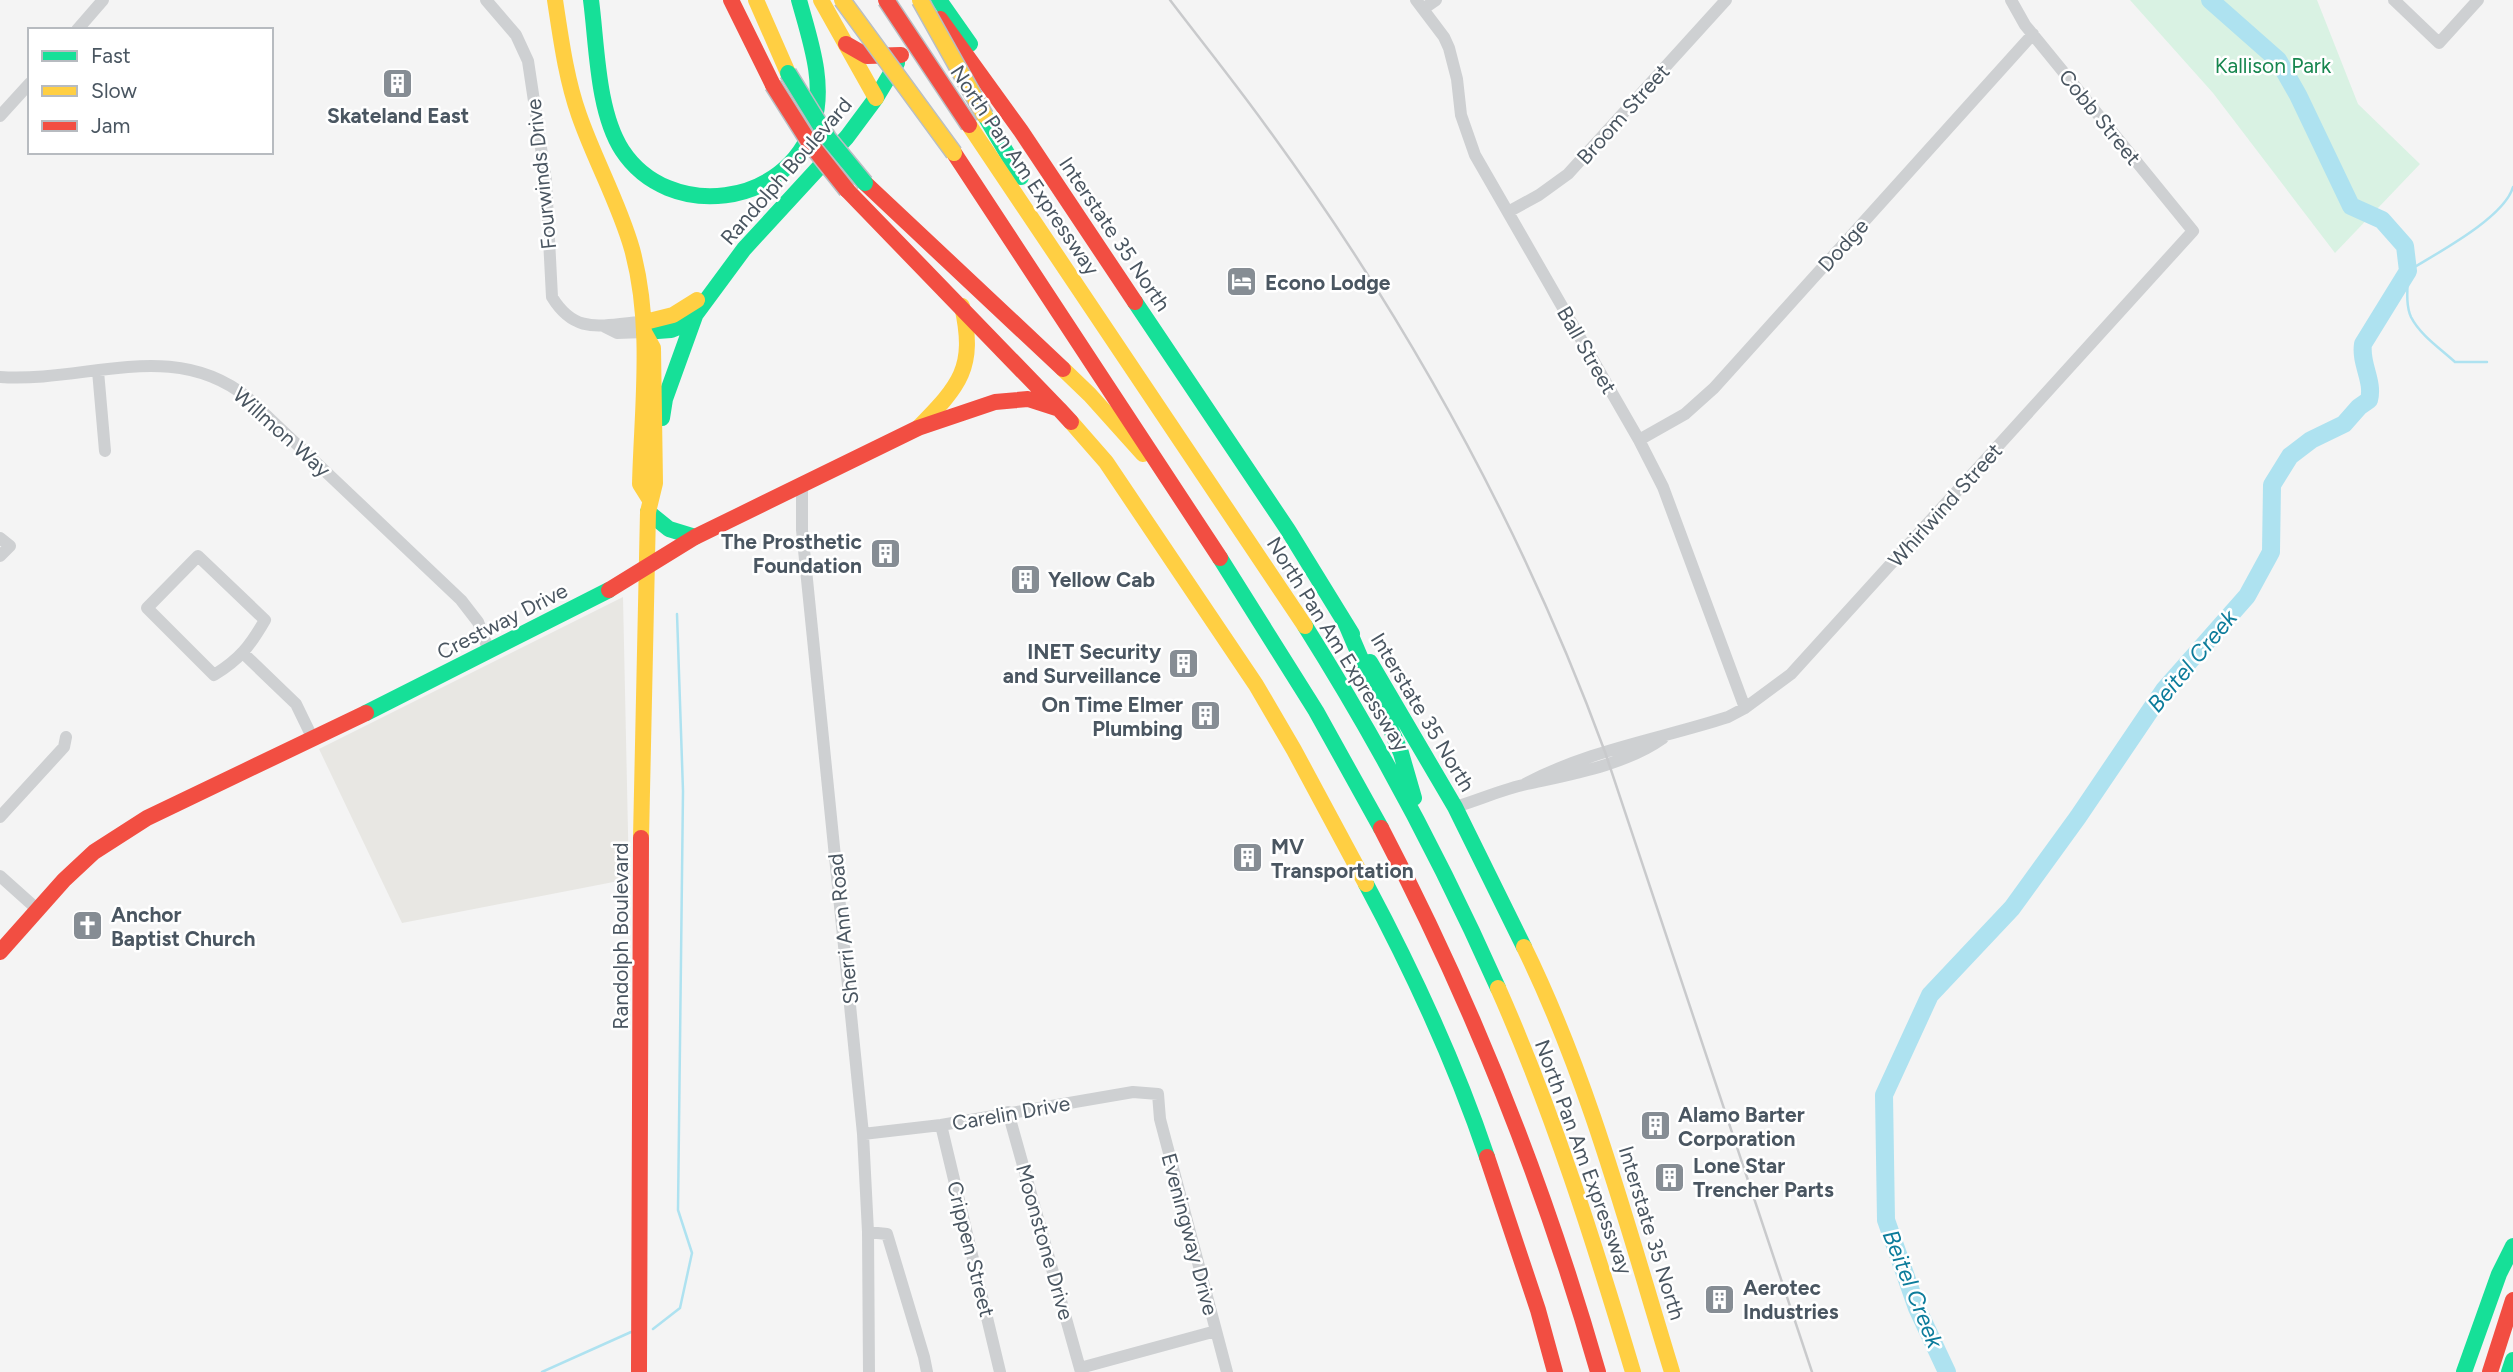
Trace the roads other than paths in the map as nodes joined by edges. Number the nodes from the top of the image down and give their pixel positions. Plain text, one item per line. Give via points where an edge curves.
1 (103, 0) edge
2 (486, 0) edge
3 (555, 0) edge
4 (591, 0) edge
5 (731, 0) edge
6 (742, 0) edge
7 (757, 0) edge
8 (799, 0) edge
9 (821, 0) edge
10 (842, 0) edge
11 (852, 0) edge
12 (886, 0) edge
13 (920, 0) edge
14 (926, 0) edge
15 (939, 0) edge
16 (948, 0) edge
17 (1436, 0) edge
18 (1726, 0) edge
19 (2011, 0) edge
20 (2394, 0) edge
21 (2478, 0) edge
22 (1419, 5) edge
23 (954, 19) junction
24 (79, 28) edge
25 (2033, 34) junction
26 (754, 43) junction
27 (846, 44) junction
28 (901, 55) junction
29 (28, 85) edge
30 (876, 98) junction
31 (0, 116) edge
32 (1021, 131) junction
33 (954, 152) junction
34 (1508, 212) junction
35 (2193, 231) joint
36 (711, 291) junction
37 (641, 295) junction
38 (962, 306) junction
39 (696, 314) junction
40 (611, 325) junction
41 (640, 325) junction
42 (98, 371) junction
43 (0, 377) edge
44 (1149, 393) junction
45 (1059, 409) junction
46 (918, 428) junction
47 (1639, 440) junction
48 (105, 451) dead end
49 (655, 464) junction
50 (1171, 480) junction
51 (802, 487) junction
52 (649, 506) junction
53 (695, 537) junction
54 (5, 542) edge
55 (0, 556) edge
56 (648, 567) junction
57 (1346, 624) junction
58 (489, 651) junction
59 (243, 653) junction
60 (1745, 708) junction
61 (66, 737) dead end
62 (312, 737) junction
63 (1455, 807) junction
64 (0, 817) edge
65 (1420, 824) junction
66 (0, 876) edge
67 (38, 910) junction
68 (0, 952) edge
69 (1158, 1094) joint
70 (1008, 1112) junction
71 (941, 1125) junction
72 (863, 1134) junction
73 (868, 1232) junction
74 (2513, 1246) edge
75 (2513, 1300) edge
76 (1216, 1331) junction
77 (2513, 1360) edge
78 (869, 1366) edge
79 (1081, 1370) edge
80 (639, 1372) edge
81 (883, 1372) edge
82 (927, 1372) edge
83 (1000, 1372) edge
84 (1227, 1372) edge
85 (1555, 1372) edge
86 (1598, 1372) edge
87 (1633, 1372) edge
88 (1672, 1372) edge
89 (2464, 1372) edge
90 (2490, 1372) edge
91 (2510, 1372) edge

1 - 24 street
2 - 40 street, Fourwinds Drive via 516,35 528,61 546,181 552,297 560,310 582,325
3 - 37 main road via 579,114 632,245
4 - 8 main road via 604,93 622,151 662,186 704,197 743,193 769,181 808,139 818,77
5 - 26 main road
6 - 26 main road
7 - 50 main road, bridge via 788,73 828,138 865,183 1060,367
9 - 27 main road
10 - 33 main road, bridge
11 - 33 main road, bridge
12 - 44 main road, North Pan Am Expressway, bridge
13 - 44 main road, bridge
14 - 28 main road, Randolph Boulevard
14 - 32 main road, Interstate 35 North
15 - 23 main road, Interstate 35 North
16 - 23 main road
17 - 22 street
18 - 34 street, Broom Street via 1568,174
19 - 25 street, Cobb Street
20 - 21 street via 2439,43
22 - 34 street, Ball Street via 1444,37 1457,79 1464,128
23 - 32 main road, Interstate 35 North
25 - 35 street, Cobb Street
25 - 47 street, Dodge via 1714,388 1685,414
26 - 38 main road, bridge via 773,85 809,142 879,227
27 - 28 main road via 867,56
27 - 30 main road
28 - 30 main road, Randolph Boulevard
29 - 31 street
30 - 36 main road, Randolph Boulevard
32 - 57 main road, Interstate 35 North
33 - 50 main road
34 - 47 street, Ball Street
35 - 60 street, Whirlwind Street via 1815,649 1791,674
36 - 39 main road, Randolph Boulevard
36 - 41 main road, Randolph Boulevard via 683,312
37 - 40 street via 631,312
37 - 41 main road
38 - 45 main road
38 - 46 main road via 970,343 963,376
39 - 41 main road, Randolph Boulevard via 671,330
39 - 49 main road via 665,399
40 - 41 street, Fourwinds Drive via 617,333
41 - 49 main road, Randolph Boulevard via 653,348
41 - 52 main road, Randolph Boulevard via 640,484
42 - 43 street, Willmon Way
42 - 48 street
42 - 58 street, Willmon Way via 177,366 215,376 237,389 470,609
44 - 65 main road, North Pan Am Expressway via 1291,602
45 - 46 main road, Crestway Drive via 1012,399
45 - 85 main road via 1106,462 1256,685 1403,955 1474,1118
46 - 51 main road, Crestway Drive
47 - 60 street, Ball Street via 1663,487
49 - 52 main road, Randolph Boulevard
50 - 86 main road via 1327,729 1442,948 1531,1160
51 - 53 main road, Crestway Drive
51 - 72 street, Sherri Ann Road via 802,530
52 - 53 main road via 659,524
52 - 56 main road, Randolph Boulevard
53 - 56 main road, Crestway Drive
54 - 55 street
56 - 58 main road, Crestway Drive
56 - 80 main road, Randolph Boulevard via 640,894
57 - 63 main road, Interstate 35 North
57 - 65 main road via 1409,771
58 - 62 main road, Crestway Drive
59 - 59 street via 214,675 146,608 198,556 265,620
59 - 62 street via 296,704
60 - 63 street, Whirlwind Street via 1552,770
61 - 64 street via 64,747
62 - 67 main road, Crestway Drive via 121,833 94,852
63 - 88 main road, Interstate 35 North via 1536,972 1576,1066
65 - 87 main road, North Pan Am Expressway via 1509,1012 1550,1114
66 - 67 street
67 - 68 main road, Crestway Drive
69 - 70 street, Carelin Drive via 1133,1091
69 - 76 street, Eveningway Drive via 1160,1119
70 - 71 street, Carelin Drive
70 - 79 street, Moonstone Drive
71 - 72 street, Carelin Drive
71 - 83 street, Crippen Street
72 - 73 street, Sherri Ann Road
73 - 78 street, Sherri Ann Road
73 - 82 street via 887,1234
74 - 89 main road
75 - 90 main road
76 - 79 street
76 - 84 street, Eveningway Drive
77 - 91 main road
78 - 81 street

